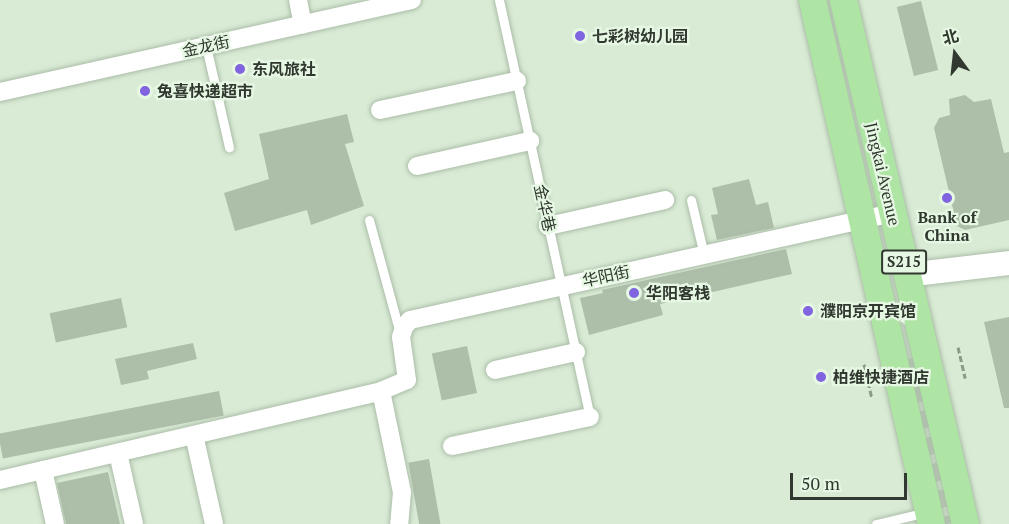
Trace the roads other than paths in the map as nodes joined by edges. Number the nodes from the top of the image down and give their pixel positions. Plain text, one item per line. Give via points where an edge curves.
1 (298, 0) edge
2 (412, 0) edge
3 (499, 0) edge
4 (812, 0) edge
5 (843, 0) edge
6 (303, 25) junction
7 (206, 46) junction
8 (517, 81) junction
9 (0, 92) edge
10 (380, 110) dead end
11 (530, 141) junction
12 (229, 147) dead end
13 (417, 166) dead end
14 (665, 200) dead end
15 (691, 200) dead end
16 (892, 213) junction
17 (369, 220) dead end
18 (861, 220) junction
19 (548, 226) junction
20 (704, 255) junction
21 (1009, 262) edge
22 (907, 274) junction
23 (562, 286) junction
24 (401, 337) junction
25 (576, 352) junction
26 (495, 370) dead end
27 (381, 392) junction
28 (590, 417) joint
29 (194, 435) junction
30 (452, 446) dead end
31 (118, 453) junction
32 (44, 470) junction
33 (0, 480) edge
34 (929, 518) edge
35 (55, 524) edge
36 (134, 524) edge
37 (214, 524) edge
38 (399, 524) edge
39 (876, 524) edge
40 (965, 524) edge

1 - 6 street
2 - 6 street, 金龙街
3 - 8 lane, 金华巷
4 - 18 main road, Jingkai Avenue / S215
5 - 16 main road, Jingkai Avenue / S215
6 - 7 street, 金龙街
7 - 9 street, 金龙街
7 - 12 lane
8 - 10 street
8 - 11 lane, 金华巷
11 - 13 street
11 - 19 lane, 金华巷
14 - 19 street
15 - 20 lane
16 - 18 street, 华阳街
16 - 22 main road, Jingkai Avenue / S215
17 - 24 lane
18 - 20 street, 华阳街
18 - 34 main road, Jingkai Avenue / S215
19 - 23 lane, 金华巷
20 - 23 street, 华阳街
21 - 22 street
22 - 40 main road, Jingkai Avenue / S215
23 - 24 street, 华阳街 via 410,320
23 - 25 lane, 金华巷
24 - 27 street via 407,380
25 - 26 street
25 - 28 lane, 金华巷
27 - 29 street
27 - 38 street via 402,492
28 - 30 street
29 - 31 street
29 - 37 street
31 - 32 street
31 - 36 street
32 - 33 street
32 - 35 street
34 - 39 lane

